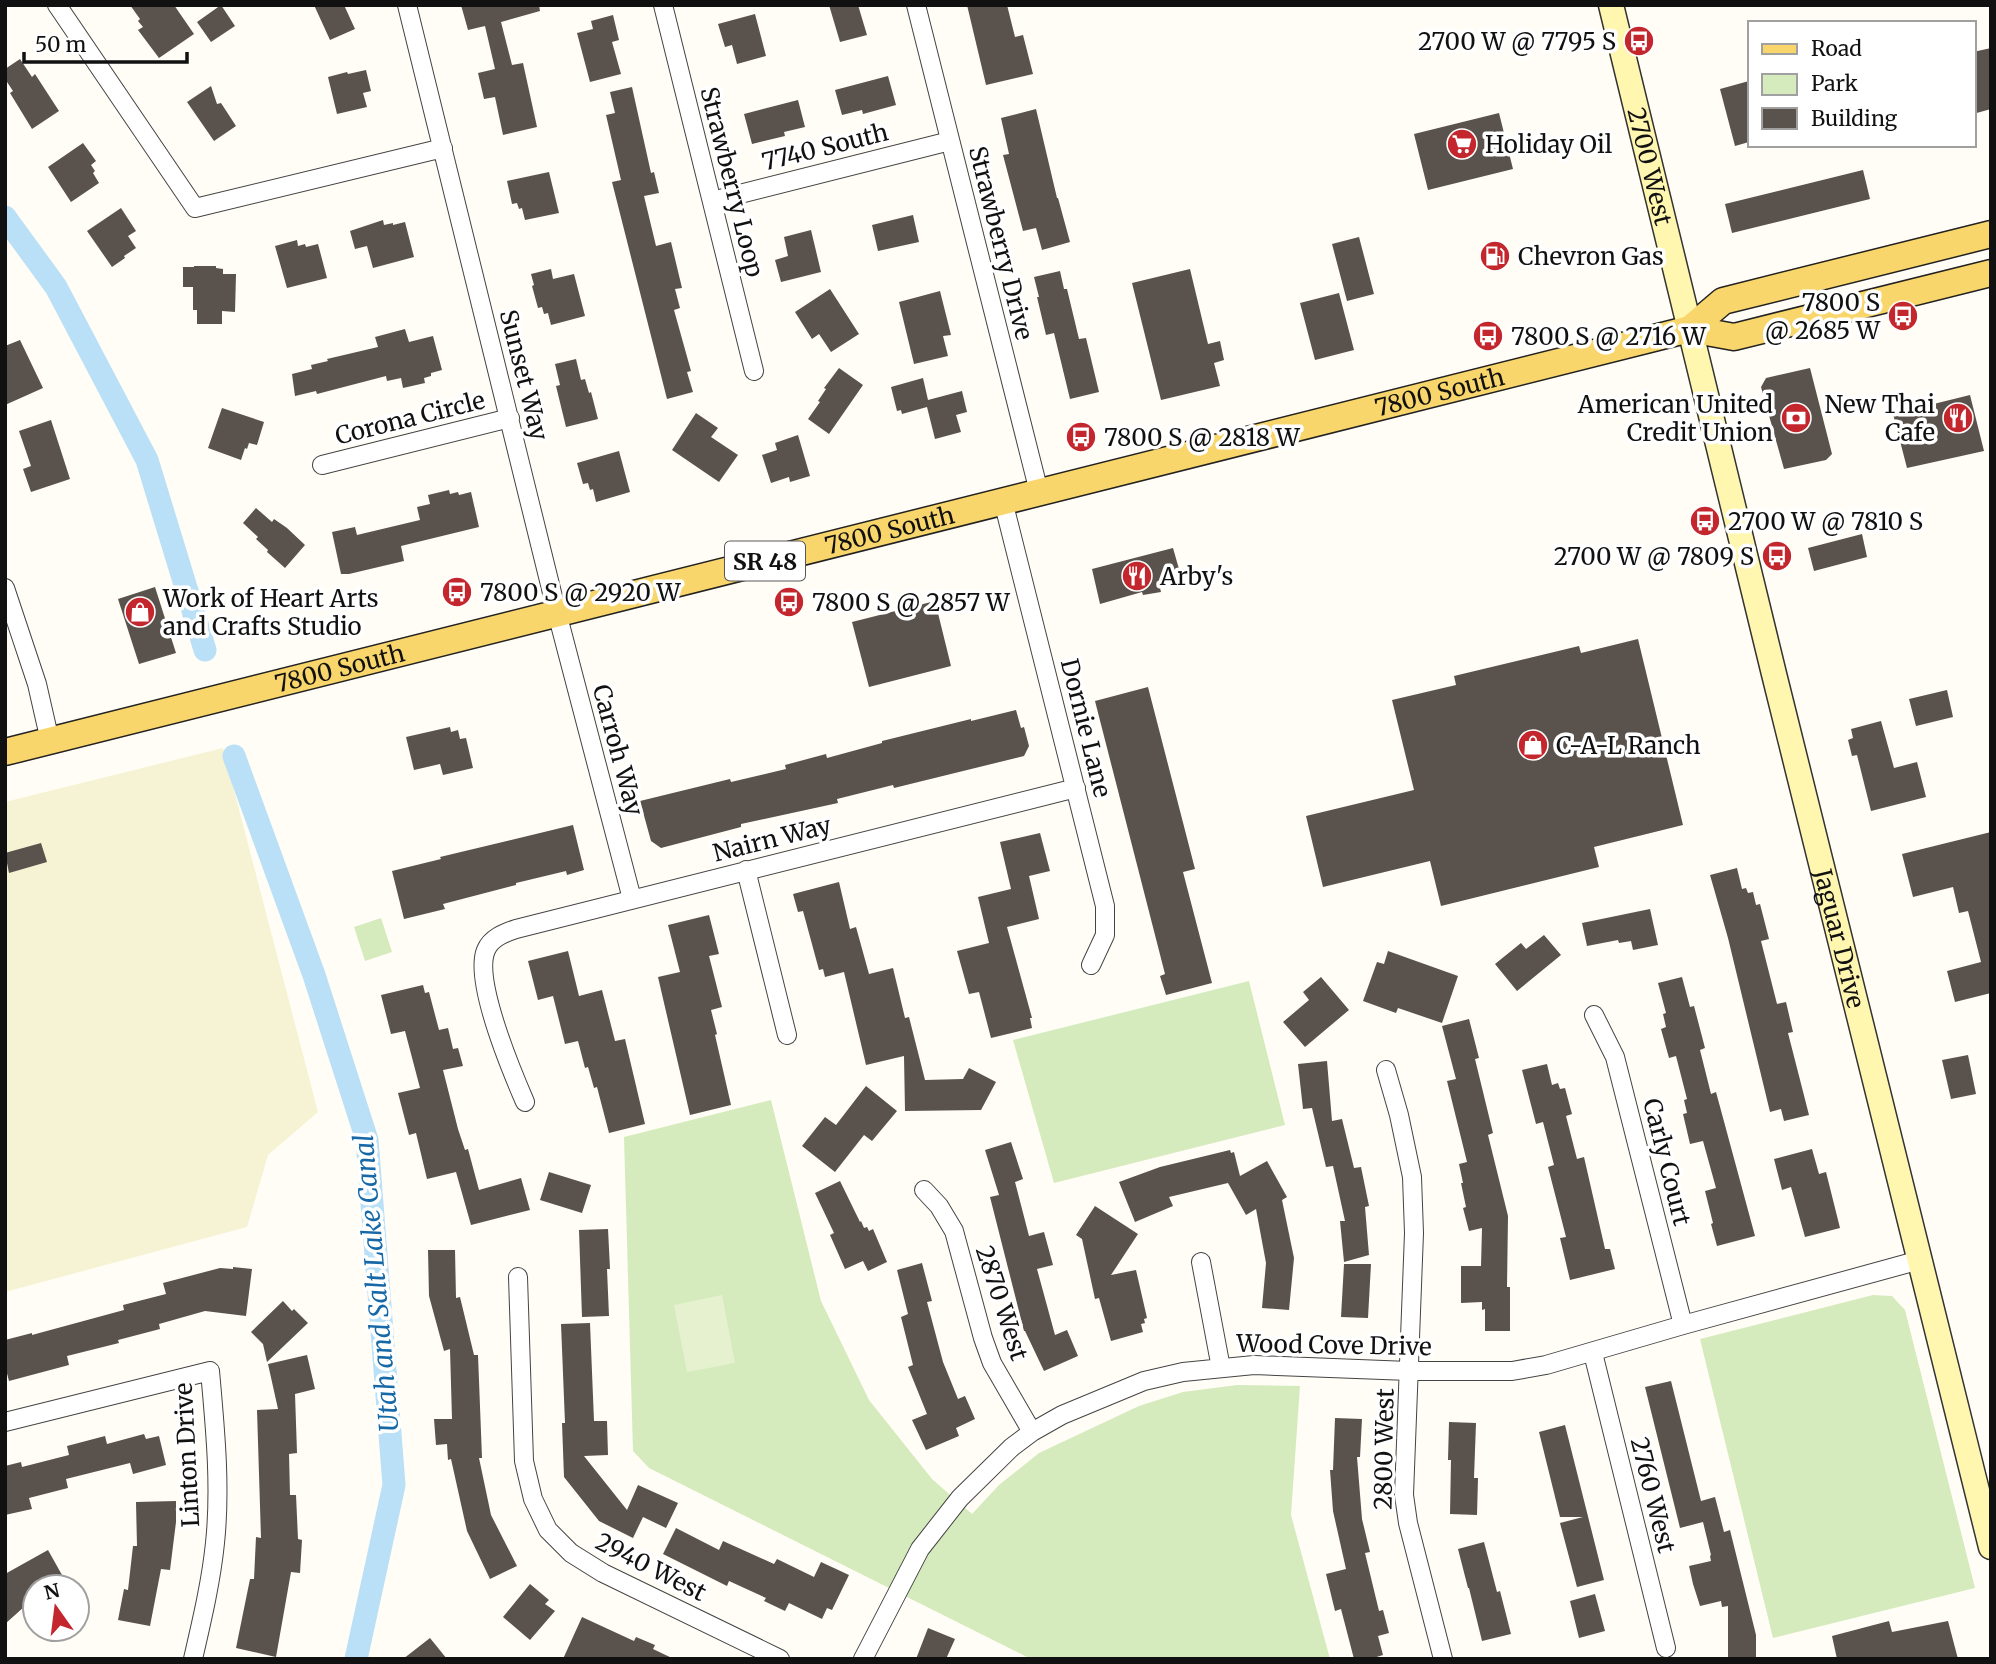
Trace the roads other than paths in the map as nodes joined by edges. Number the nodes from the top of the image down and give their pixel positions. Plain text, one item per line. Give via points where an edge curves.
1 (57, 5) edge
2 (407, 5) edge
3 (663, 5) edge
4 (916, 5) edge
5 (1611, 5) edge
6 (950, 141) junction
7 (443, 148) junction
8 (712, 201) junction
9 (1991, 234) edge
10 (1991, 273) edge
11 (1690, 329) junction
12 (754, 371) dead end
13 (510, 418) junction
14 (322, 465) dead end
15 (1039, 492) junction
16 (1003, 501) junction
17 (5, 588) edge
18 (557, 613) junction
19 (50, 741) junction
20 (5, 752) edge
21 (1076, 788) junction
22 (746, 870) junction
23 (632, 899) junction
24 (1091, 965) dead end
25 (1594, 1015) dead end
26 (787, 1035) dead end
27 (1386, 1070) dead end
28 (525, 1102) dead end
29 (924, 1190) dead end
30 (1920, 1260) junction
31 (1200, 1262) dead end
32 (517, 1277) dead end
33 (1683, 1325) junction
34 (1593, 1353) junction
35 (1222, 1368) junction
36 (1409, 1371) junction
37 (5, 1422) edge
38 (1032, 1432) junction
39 (1991, 1546) edge
40 (1666, 1648) dead end
41 (193, 1659) edge
42 (780, 1659) edge
43 (863, 1659) edge
44 (1443, 1659) edge

1 - 7 street via 195,208
2 - 7 street, Sunset Way
3 - 8 street, Strawberry Loop
4 - 6 street, Strawberry Drive
5 - 11 main road, 2700 West
6 - 8 street, 7740 South
6 - 15 street, Strawberry Drive
7 - 13 street, Sunset Way
8 - 12 street, Strawberry Loop
9 - 11 main road, 7800 South / SR 48 via 1723,301
10 - 11 main road, 7800 South / SR 48 via 1734,337
11 - 15 main road, 7800 South / SR 48
11 - 30 main road, Jaguar Drive
13 - 14 street, Corona Circle
13 - 18 street, Sunset Way
15 - 16 main road, 7800 South / SR 48
16 - 18 main road, 7800 South / SR 48
16 - 21 street, Dornie Lane
17 - 19 street via 37,684
18 - 19 main road, 7800 South / SR 48
18 - 23 street, Carroh Way
19 - 20 main road, 7800 South / SR 48
21 - 22 street, Nairn Way
21 - 24 street, Dornie Lane via 1105,906 1105,935
22 - 23 street, Nairn Way
22 - 26 street
23 - 28 street, Nairn Way via 516,929 499,935 486,948 482,963 485,983 503,1049
25 - 33 street, Carly Court via 1615,1057
27 - 36 street, 2800 West via 1412,1177
29 - 38 street, 2870 West via 954,1231 992,1363
30 - 33 street, Wood Cove Drive
30 - 39 main road, Jaguar Drive
31 - 35 street
32 - 42 street, 2940 West via 524,1461 533,1499 548,1530 571,1553 603,1573
33 - 34 street, Wood Cove Drive
34 - 36 street, Wood Cove Drive via 1512,1371
34 - 40 street, 2760 West
35 - 36 street, Wood Cove Drive via 1254,1365
35 - 38 street, Wood Cove Drive via 1144,1381
36 - 44 street, 2800 West via 1404,1495
37 - 41 street, Linton Drive via 210,1371 218,1491 209,1588
38 - 43 street, Wood Cove Drive via 960,1498 920,1549

